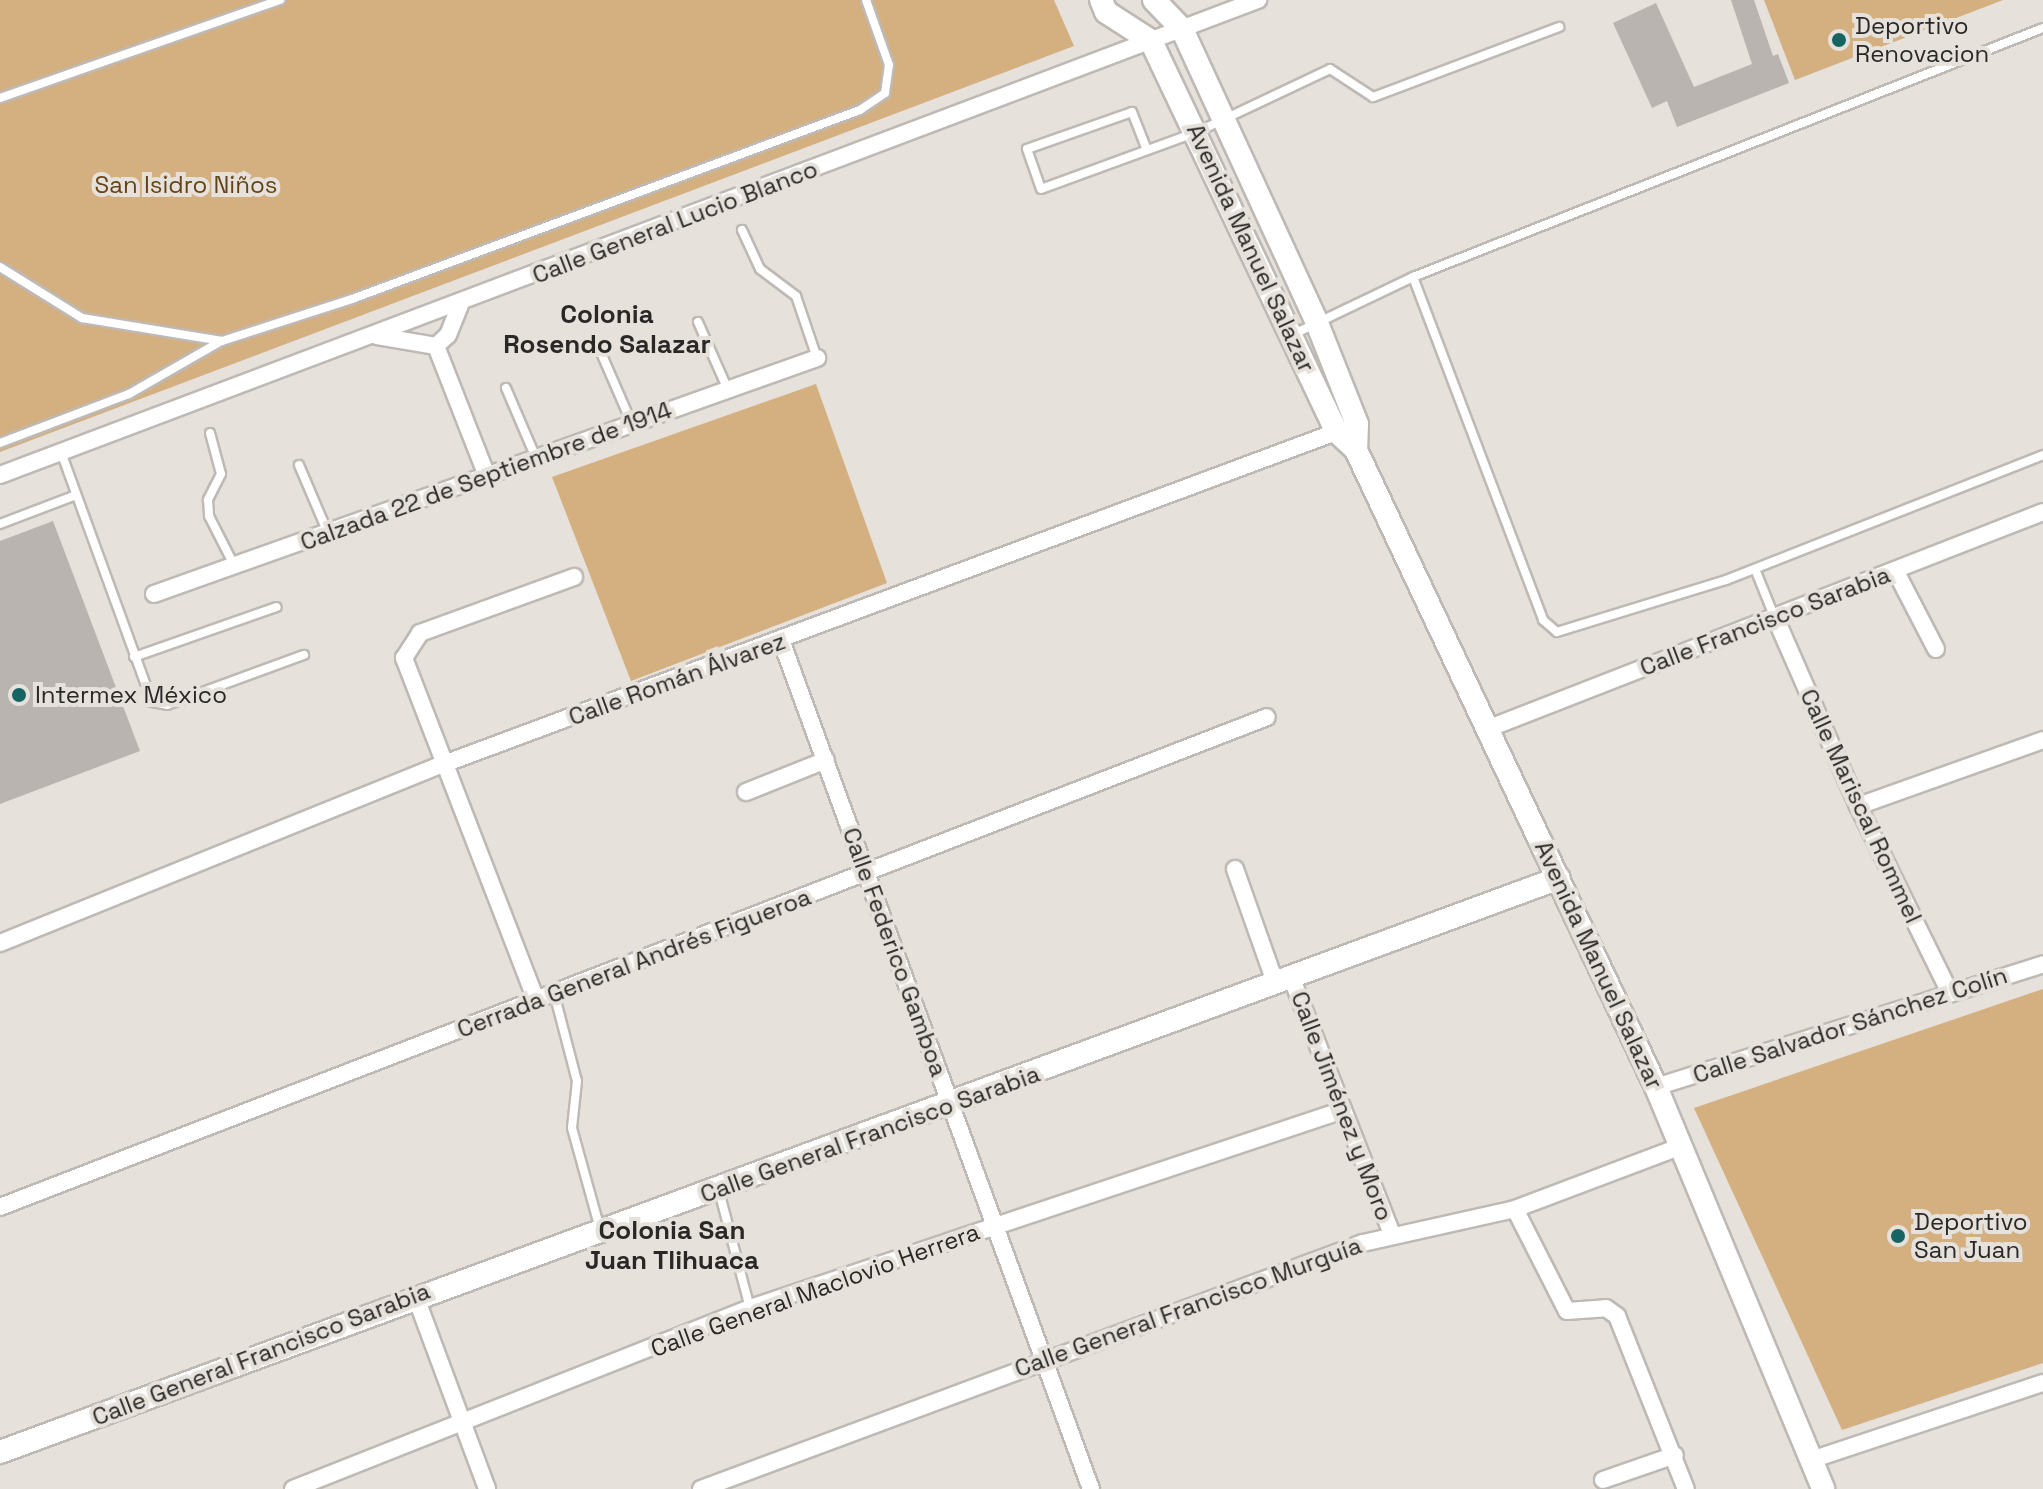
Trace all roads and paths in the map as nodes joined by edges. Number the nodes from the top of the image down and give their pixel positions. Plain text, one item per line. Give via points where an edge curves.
1 (280, 0) edge
2 (866, 0) edge
3 (1101, 0) edge
4 (1154, 0) edge
5 (1258, 0) edge
6 (1559, 27) dead end
7 (2041, 28) edge
8 (1182, 29) junction
9 (1151, 41) junction
10 (2043, 41) edge
11 (0, 98) edge
12 (1224, 119) junction
13 (1197, 132) junction
14 (1147, 150) junction
15 (1262, 203) junction
16 (1237, 215) junction
17 (742, 230) dead end
18 (0, 267) edge
19 (1413, 277) junction
20 (460, 305) junction
21 (698, 322) dead end
22 (1317, 323) junction
23 (1291, 335) junction
24 (377, 336) junction
25 (222, 341) junction
26 (436, 346) junction
27 (602, 355) dead end
28 (817, 358) joint
29 (506, 388) dead end
30 (728, 390) junction
31 (633, 424) junction
32 (1347, 428) junction
33 (210, 433) dead end
34 (0, 443) edge
35 (61, 452) junction
36 (2043, 455) edge
37 (536, 458) junction
38 (299, 465) dead end
39 (0, 475) edge
40 (487, 476) junction
41 (76, 495) junction
42 (2043, 512) edge
43 (0, 524) edge
44 (328, 533) junction
45 (234, 566) junction
46 (1755, 569) junction
47 (1895, 570) junction
48 (574, 577) dead end
49 (154, 594) dead end
50 (277, 607) dead end
51 (1775, 617) junction
52 (781, 640) junction
53 (1936, 649) dead end
54 (304, 655) dead end
55 (134, 657) junction
56 (1267, 717) dead end
57 (1487, 729) junction
58 (2043, 740) edge
59 (826, 760) junction
60 (441, 765) junction
61 (746, 792) dead end
62 (1858, 806) junction
63 (1235, 869) dead end
64 (868, 873) junction
65 (1559, 878) junction
66 (0, 943) edge
67 (2043, 964) edge
68 (1284, 982) junction
69 (554, 993) junction
70 (1950, 993) junction
71 (536, 1000) junction
72 (1656, 1087) junction
73 (950, 1105) junction
74 (1343, 1110) junction
75 (1682, 1146) junction
76 (719, 1190) junction
77 (0, 1207) edge
78 (1515, 1209) junction
79 (994, 1226) junction
80 (601, 1231) junction
81 (1392, 1234) junction
82 (415, 1295) junction
83 (750, 1308) junction
84 (1044, 1360) junction
85 (2043, 1383) edge
86 (464, 1422) junction
87 (0, 1452) edge
88 (1675, 1455) junction
89 (1814, 1459) junction
90 (1603, 1480) dead end
91 (293, 1489) edge
92 (487, 1489) edge
93 (701, 1489) edge
94 (1091, 1489) edge
95 (1686, 1489) edge
96 (1823, 1489) edge

1 - 11 lane
2 - 25 lane via 889,65 885,93 860,110 352,299
3 - 9 street via 1106,12
4 - 8 street, Avenida Manuel Salazar
5 - 8 street, Calle General Lucio Blanco
6 - 12 lane via 1373,97 1330,69
7 - 10 lane
7 - 19 lane
8 - 9 street, Calle General Lucio Blanco
8 - 12 street, Avenida Manuel Salazar
9 - 13 street, Avenida Manuel Salazar
9 - 20 street, Calle General Lucio Blanco
12 - 13 lane
12 - 15 street, Avenida Manuel Salazar
13 - 14 lane
13 - 16 street, Avenida Manuel Salazar
14 - 14 lane via 1132,112 1027,149 1041,189
15 - 16 street
15 - 22 street, Avenida Manuel Salazar
16 - 23 street, Avenida Manuel Salazar
17 - 28 lane via 760,269 796,296
18 - 25 lane via 82,318
19 - 22 lane
19 - 46 lane via 1548,628 1567,632
20 - 24 street, Calle General Lucio Blanco
20 - 26 street via 448,335
21 - 30 lane
22 - 23 lane
22 - 32 street, Avenida Manuel Salazar
23 - 32 street, Avenida Manuel Salazar
24 - 26 street
24 - 35 street, Calle General Lucio Blanco
25 - 34 lane via 129,394
26 - 40 street
27 - 31 lane
28 - 30 street, Calzada 22 de Septiembre de 1914
29 - 37 lane
30 - 31 street, Calzada 22 de Septiembre de 1914
31 - 37 street, Calzada 22 de Septiembre de 1914
32 - 52 street, Calle Román Álvarez
32 - 57 street, Avenida Manuel Salazar
33 - 45 lane via 221,474 208,500 209,516
35 - 39 street, Calle General Lucio Blanco
35 - 41 lane
36 - 46 lane
37 - 40 street, Calzada 22 de Septiembre de 1914
38 - 44 lane
40 - 44 street, Calzada 22 de Septiembre de 1914
41 - 43 lane
41 - 55 lane
42 - 47 street, Calle Francisco Sarabia
44 - 45 street, Calzada 22 de Septiembre de 1914
45 - 49 street, Calzada 22 de Septiembre de 1914
46 - 51 lane
47 - 51 street, Calle Francisco Sarabia
47 - 53 street
48 - 60 street via 420,633 408,644 407,673
50 - 55 lane
51 - 57 street, Calle Francisco Sarabia
51 - 62 street, Calle Mariscal Rommel
52 - 59 street, Calle Federico Gamboa
52 - 60 street, Calle Román Álvarez
54 - 55 lane via 159,705 148,696
56 - 64 street, Cerrada General Andrés Figueroa
57 - 65 street, Avenida Manuel Salazar
58 - 62 street
59 - 61 street
59 - 64 street, Calle Federico Gamboa
60 - 66 street, Calle Román Álvarez
60 - 71 street
62 - 70 street, Calle Mariscal Rommel
63 - 68 street, Calle Jiménez y Moro
64 - 69 street, Cerrada General Andrés Figueroa
64 - 73 street, Calle Federico Gamboa
65 - 68 street, Calle General Francisco Sarabia
65 - 72 street, Avenida Manuel Salazar
67 - 70 street, Calle Salvador Sánchez Colín
68 - 73 street, Calle General Francisco Sarabia
68 - 74 street, Calle Jiménez y Moro
69 - 71 street, Cerrada General Andrés Figueroa
69 - 80 lane via 577,1081 572,1128
70 - 72 street, Calle Salvador Sánchez Colín
71 - 77 street, Cerrada General Andrés Figueroa
72 - 75 street, Avenida Manuel Salazar
73 - 76 street, Calle General Francisco Sarabia
73 - 79 street, Calle Federico Gamboa
74 - 79 street, Calle General Maclovio Herrera
74 - 81 street, Calle Jiménez y Moro
75 - 78 street, Calle General Francisco Murguía
75 - 89 street, Avenida Manuel Salazar
76 - 80 street, Calle General Francisco Sarabia
76 - 83 lane
78 - 81 street, Calle General Francisco Murguía
78 - 88 street via 1567,1311 1606,1308 1617,1316
79 - 83 street, Calle General Maclovio Herrera
79 - 84 street, Calle Federico Gamboa
80 - 82 street, Calle General Francisco Sarabia
81 - 84 street, Calle General Francisco Murguía
82 - 86 street
82 - 87 street, Calle General Francisco Sarabia
83 - 86 street, Calle General Maclovio Herrera
84 - 93 street, Calle General Francisco Murguía
84 - 94 street, Calle Federico Gamboa
85 - 89 street
86 - 91 street, Calle General Maclovio Herrera
86 - 92 street
88 - 90 street
88 - 95 street
89 - 96 street, Avenida Manuel Salazar

